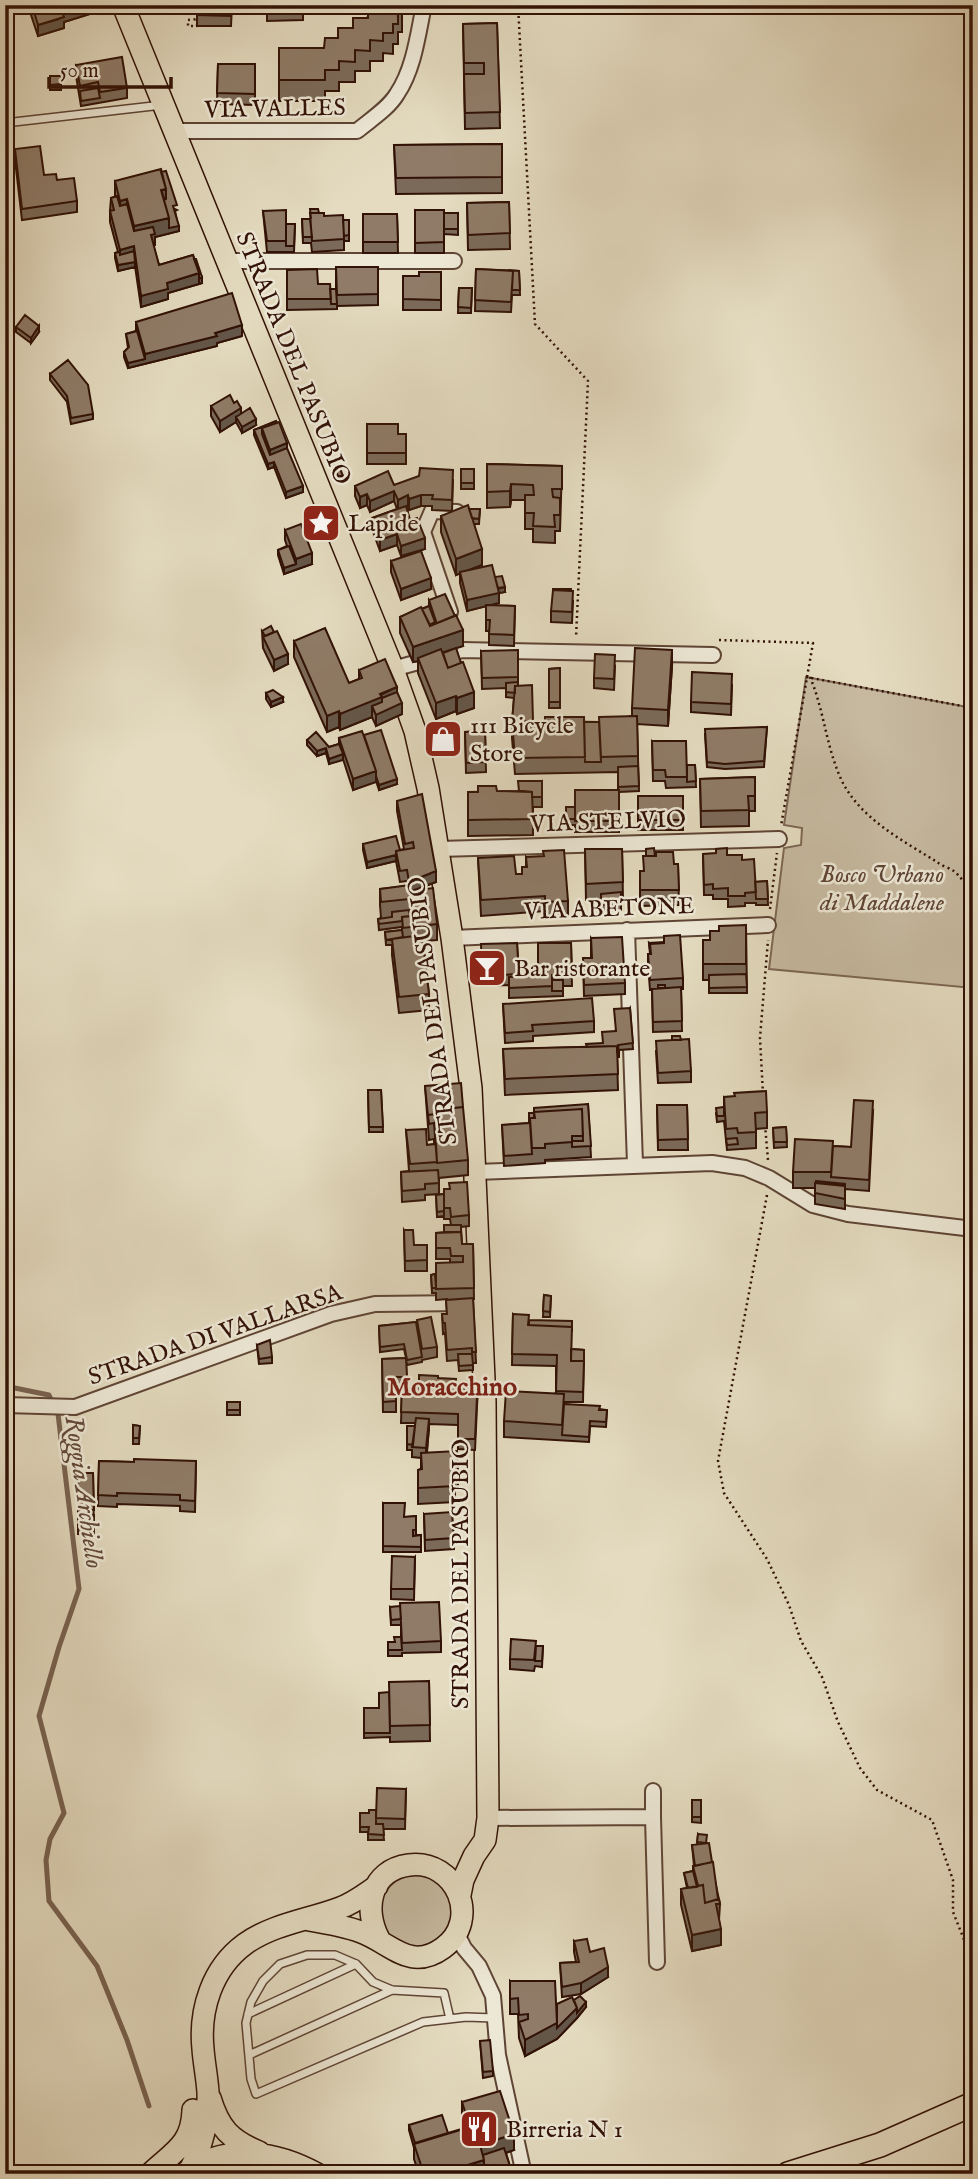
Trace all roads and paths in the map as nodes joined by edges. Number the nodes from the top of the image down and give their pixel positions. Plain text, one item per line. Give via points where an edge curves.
1 (122, 5) edge
2 (424, 5) edge
3 (518, 5) edge
4 (162, 104) junction
5 (5, 123) edge
6 (173, 131) junction
7 (227, 261) junction
8 (454, 261) dead end
9 (463, 516) edge
10 (588, 637) dead end
11 (458, 638) junction
12 (707, 640) dead end
13 (713, 655) dead end
14 (393, 669) junction
15 (808, 677) junction
16 (973, 708) edge
17 (779, 839) junction
18 (439, 849) junction
19 (973, 892) edge
20 (768, 925) junction
21 (627, 930) junction
22 (452, 938) junction
23 (764, 1100) edge
24 (765, 1125) edge
25 (635, 1164) junction
26 (476, 1172) junction
27 (769, 1178) junction
28 (973, 1229) edge
29 (482, 1303) junction
30 (5, 1405) edge
31 (653, 1791) dead end
32 (653, 1817) junction
33 (488, 1818) junction
34 (474, 1856) junction
35 (434, 1868) junction
36 (377, 1886) junction
37 (460, 1895) junction
38 (304, 1920) junction
39 (457, 1934) junction
40 (379, 1939) junction
41 (243, 1945) junction
42 (437, 1952) junction
43 (657, 1962) dead end
44 (973, 1962) edge
45 (356, 1964) junction
46 (479, 1966) junction
47 (392, 1990) junction
48 (248, 2014) junction
49 (495, 2018) junction
50 (450, 2019) junction
51 (250, 2054) junction
52 (208, 2093) junction
53 (973, 2104) edge
54 (264, 2154) junction
55 (523, 2170) dead end
56 (188, 2172) edge
57 (150, 2174) edge
58 (317, 2174) edge
59 (788, 2174) edge

1 - 4 main road, STRADA DEL PASUBIO
2 - 6 street, VIA VALLES via 413,58 397,94 356,131
3 - 10 path via 534,324 588,381 574,637
4 - 5 lane
4 - 6 main road, STRADA DEL PASUBIO
6 - 7 main road, STRADA DEL PASUBIO
7 - 8 street
7 - 14 main road, STRADA DEL PASUBIO
9 - 11 street via 432,511 423,532
11 - 13 street
11 - 14 street
12 - 15 path via 813,643
14 - 18 main road, STRADA DEL PASUBIO via 415,731
15 - 16 path
15 - 17 path
15 - 19 path via 819,699 825,736 857,806 954,871
17 - 18 street, VIA STELVIO
17 - 20 path
18 - 22 main road, STRADA DEL PASUBIO
20 - 21 street, VIA ABETONE
20 - 23 path via 760,1038
21 - 22 street, VIA ABETONE
21 - 25 street
22 - 26 main road, STRADA DEL PASUBIO via 471,1088
24 - 27 path
25 - 26 street
25 - 27 street via 712,1163 745,1168
26 - 29 main road, STRADA DEL PASUBIO
27 - 28 street via 813,1205 848,1214
27 - 44 path via 718,1461 724,1493 767,1559 860,1768 877,1790 932,1820 953,1880 953,1912
29 - 30 street, STRADA DI VALLARSA via 375,1304 331,1314 75,1407
29 - 33 main road, STRADA DEL PASUBIO
31 - 32 street
32 - 33 street
32 - 43 street
33 - 34 main road, STRADA DEL PASUBIO via 485,1840
34 - 35 main road via 458,1865
34 - 37 main road, STRADA DEL PASUBIO
35 - 36 main road via 408,1865
35 - 37 main road
36 - 38 main road via 343,1907
36 - 40 main road via 369,1913
37 - 39 main road, STRADA DEL PASUBIO
38 - 40 main road via 345,1926
38 - 41 main road via 274,1928
39 - 42 main road
39 - 46 street
40 - 42 main road via 406,1956
41 - 52 main road via 225,1963 207,1998 202,2030
41 - 57 main road via 218,1958 198,1990 191,2014 190,2130 178,2151
42 - 46 street
45 - 47 lane via 373,1982
45 - 48 lane
45 - 48 lane via 335,1955 307,1955 280,1964 263,1981
46 - 49 street via 492,1996
47 - 50 lane via 444,1993
47 - 51 lane
48 - 51 lane
49 - 50 lane
49 - 55 street via 498,2055
50 - 51 lane via 423,2022 256,2094
52 - 54 main road via 221,2126 232,2138
52 - 56 main road via 203,2136
53 - 59 highway via 880,2145
54 - 56 main road via 214,2159
54 - 58 main road via 292,2160

